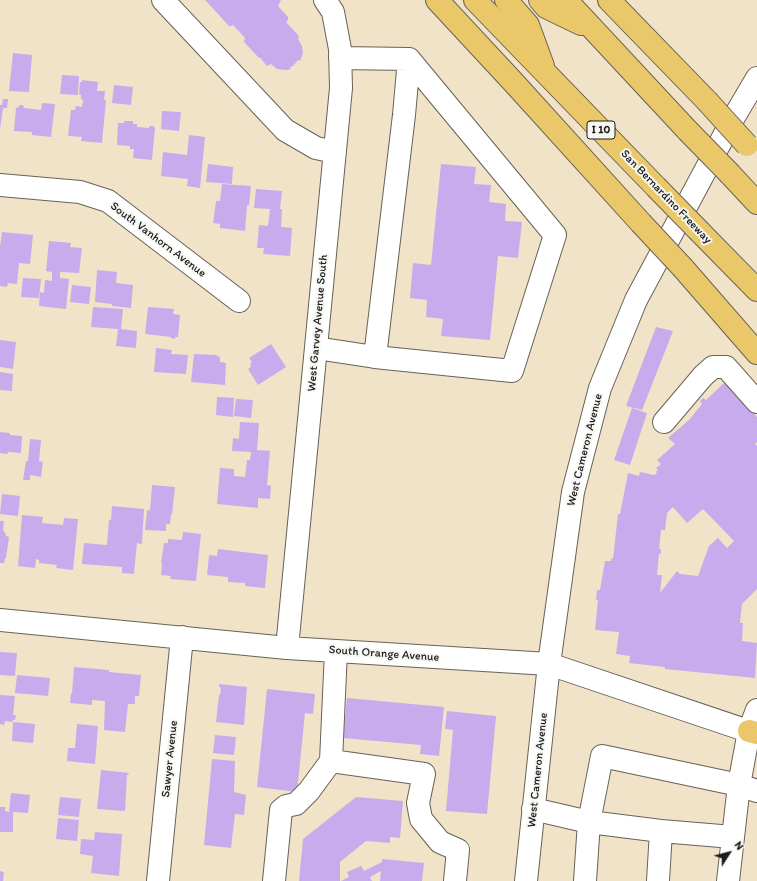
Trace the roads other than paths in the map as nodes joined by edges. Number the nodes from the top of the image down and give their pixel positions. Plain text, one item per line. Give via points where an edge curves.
1 (163, 0) edge
2 (325, 0) edge
3 (437, 0) edge
4 (475, 0) edge
5 (506, 0) edge
6 (540, 0) edge
7 (566, 0) edge
8 (609, 0) edge
9 (592, 30) junction
10 (340, 58) junction
11 (409, 59) junction
12 (546, 73) junction
13 (757, 78) edge
14 (752, 150) edge
15 (335, 152) junction
16 (0, 185) edge
17 (757, 203) edge
18 (757, 290) edge
19 (239, 301) dead end
20 (316, 348) junction
21 (757, 354) edge
22 (375, 357) junction
23 (757, 402) edge
24 (664, 422) dead end
25 (0, 620) edge
26 (182, 637) junction
27 (288, 648) junction
28 (336, 651) junction
29 (549, 664) junction
30 (757, 710) edge
31 (754, 733) edge
32 (331, 760) junction
33 (748, 788) edge
34 (534, 809) junction
35 (589, 822) junction
36 (661, 831) junction
37 (733, 838) junction
38 (158, 881) edge
39 (274, 881) edge
40 (455, 881) edge
41 (526, 881) edge
42 (585, 881) edge
43 (658, 881) edge
44 (728, 881) edge

1 - 15 street via 285,130 316,148
2 - 10 street, West Garvey Avenue South via 333,12
3 - 21 highway, bridge via 683,268
4 - 12 highway, San Bernardino Freeway / I 10
5 - 12 highway via 528,25
6 - 9 highway via 546,7
7 - 9 highway
8 - 14 highway, bridge
9 - 17 highway, bridge
10 - 11 street
10 - 15 street, West Garvey Avenue South via 341,88
11 - 22 street
11 - 22 street via 555,235 512,371
12 - 18 highway, San Bernardino Freeway / I 10, bridge
13 - 29 street, West Cameron Avenue via 636,300 600,388 573,492
15 - 20 street, West Garvey Avenue South
16 - 19 street, South Vanhorn Avenue via 80,192 108,201
20 - 22 street
20 - 27 street, West Garvey Avenue South
23 - 24 street via 726,367 713,367
25 - 26 street, South Orange Avenue
26 - 27 street, South Orange Avenue
26 - 38 street, Sawyer Avenue
27 - 28 street, South Orange Avenue
28 - 29 street, South Orange Avenue
28 - 32 street
29 - 31 street, South Orange Avenue
29 - 34 street, West Cameron Avenue
30 - 31 street
31 - 33 street
32 - 39 street via 309,791 296,804 281,810
32 - 40 street via 424,774 418,803 421,819 440,842 458,850
33 - 35 street via 602,756
33 - 37 street
34 - 35 street
34 - 41 street, West Cameron Avenue
35 - 36 street
35 - 42 street
36 - 37 street
36 - 43 street
37 - 44 street

